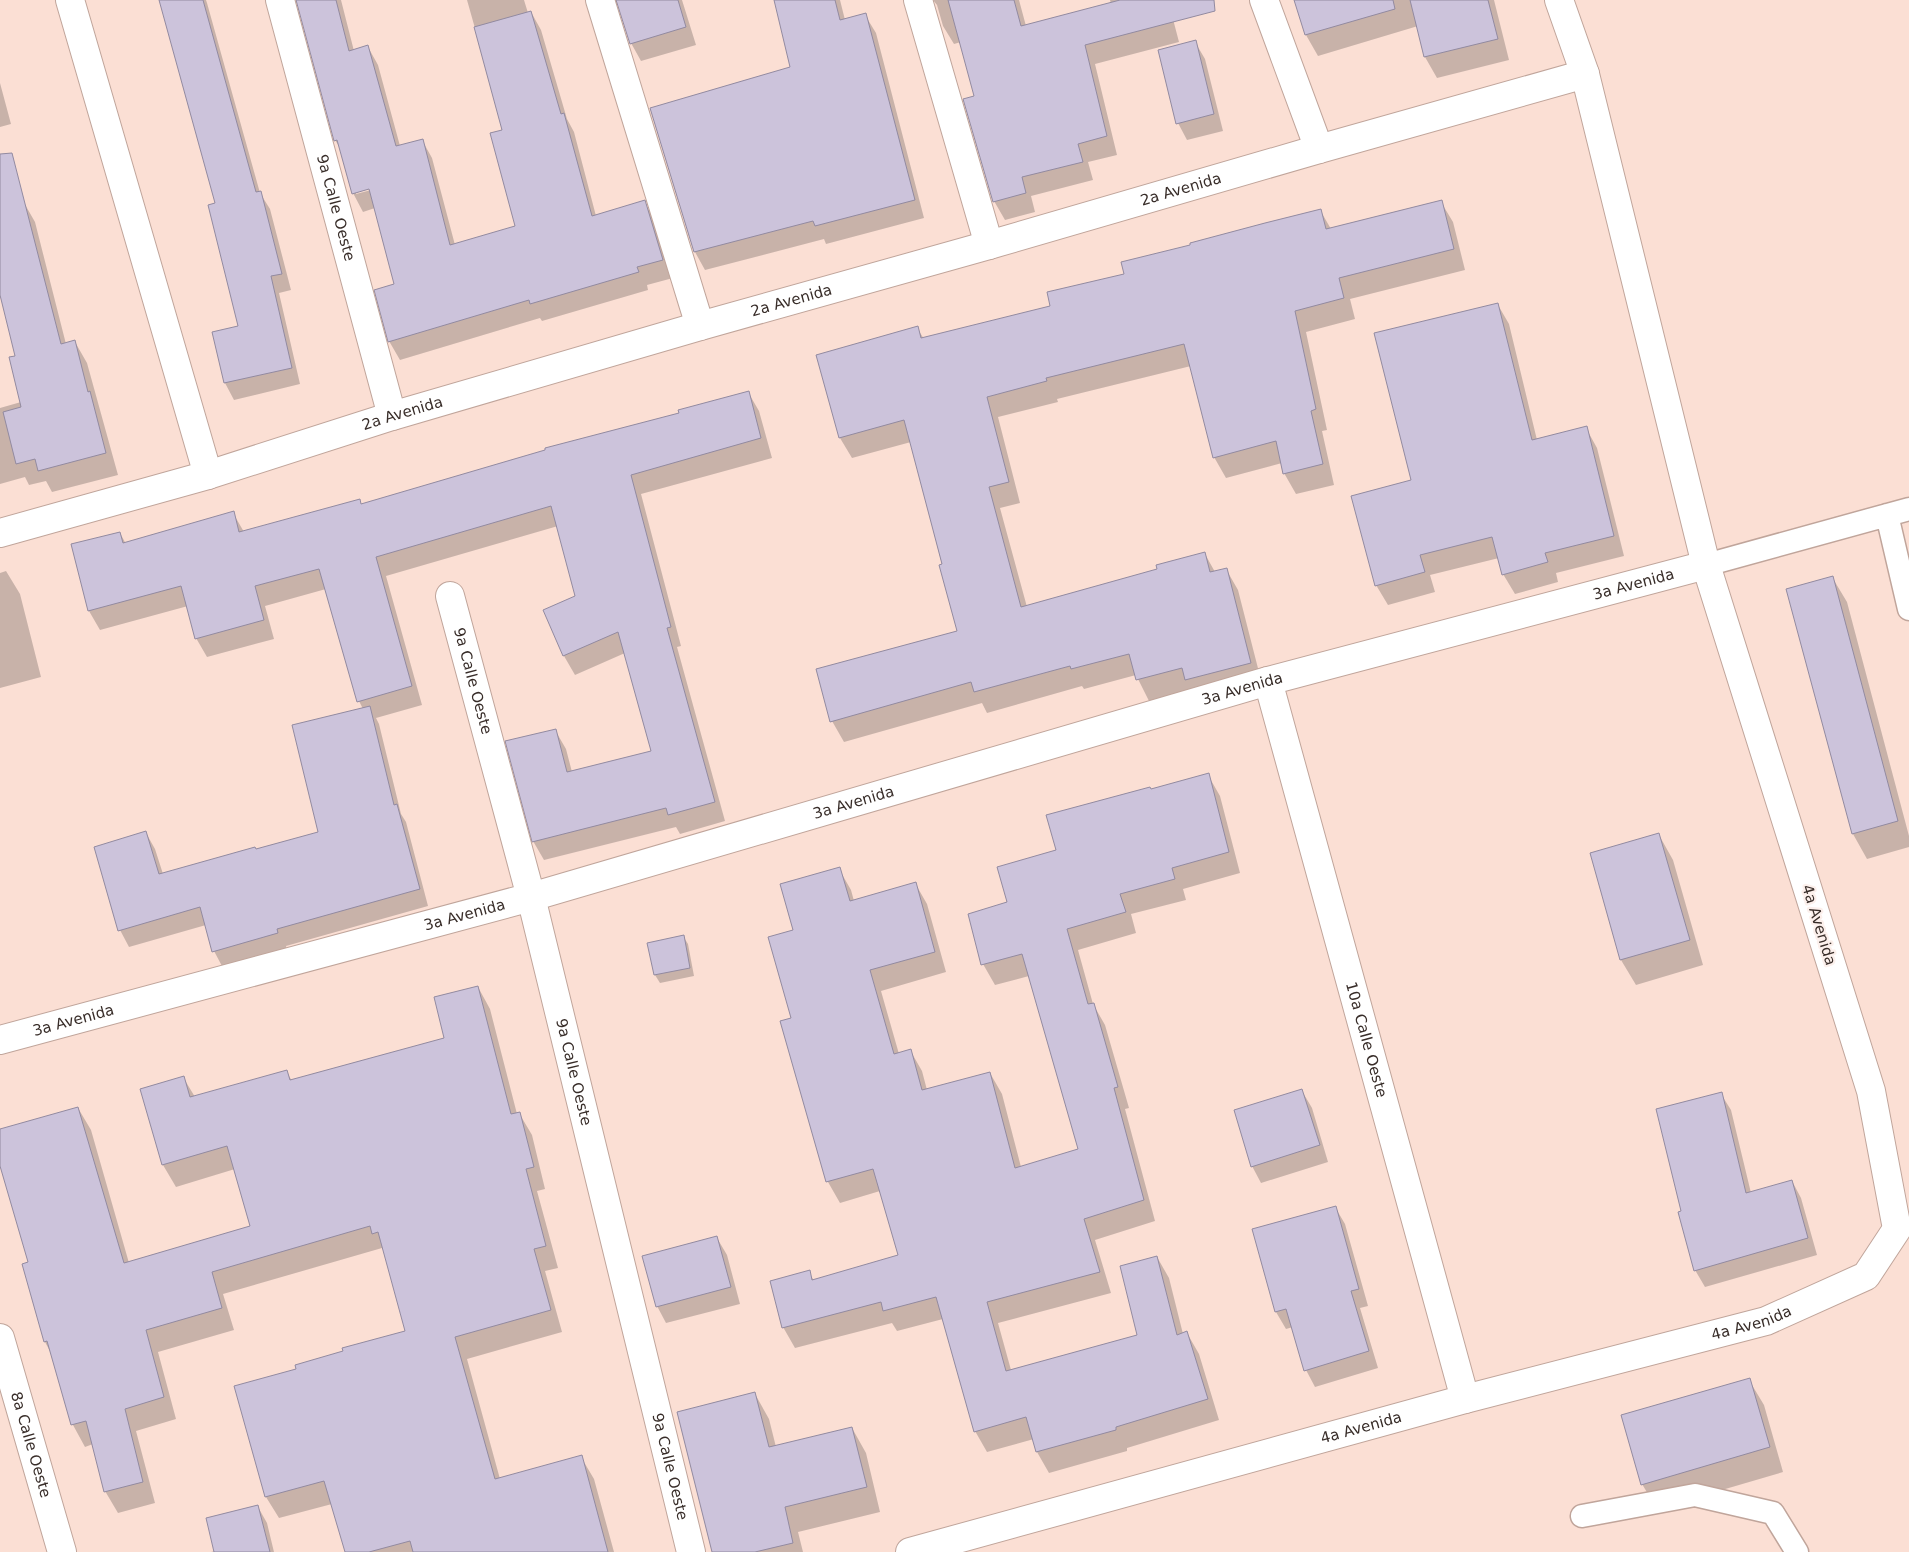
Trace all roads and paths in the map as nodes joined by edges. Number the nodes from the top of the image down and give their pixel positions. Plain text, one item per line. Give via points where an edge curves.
1 (70, 0) edge
2 (280, 0) edge
3 (600, 0) edge
4 (918, 0) edge
5 (1264, 0) edge
6 (1558, 0) edge
7 (1585, 74) junction
8 (1320, 149) junction
9 (989, 245) junction
10 (700, 326) junction
11 (392, 416) junction
12 (208, 475) junction
13 (1909, 509) edge
14 (1887, 515) junction
15 (0, 533) edge
16 (1706, 565) junction
17 (450, 596) dead end
18 (1909, 609) edge
19 (1268, 681) junction
20 (532, 897) junction
21 (0, 1040) edge
22 (0, 1338) edge
23 (1465, 1399) junction
24 (1582, 1516) dead end
25 (62, 1552) edge
26 (690, 1552) edge
27 (910, 1552) edge
28 (1797, 1552) edge

1 - 12 street
2 - 11 street, 9a Calle Oeste
3 - 10 street
4 - 9 street
5 - 8 street
6 - 7 street, 4a Avenida
7 - 8 street, 2a Avenida
7 - 16 street, 4a Avenida
8 - 9 street, 2a Avenida
9 - 10 street, 2a Avenida
10 - 11 street, 2a Avenida
11 - 12 street, 2a Avenida
12 - 15 street, 2a Avenida
13 - 14 lane
14 - 16 lane
14 - 18 lane
16 - 19 street, 3a Avenida
16 - 23 street, 4a Avenida via 1871,1091 1897,1228 1866,1276 1766,1321
17 - 20 street, 9a Calle Oeste
19 - 20 street, 3a Avenida
19 - 23 street, 10a Calle Oeste
20 - 21 street, 3a Avenida
20 - 26 street, 9a Calle Oeste
22 - 25 street, 8a Calle Oeste
23 - 27 street, 4a Avenida
24 - 28 lane via 1695,1495 1773,1513

